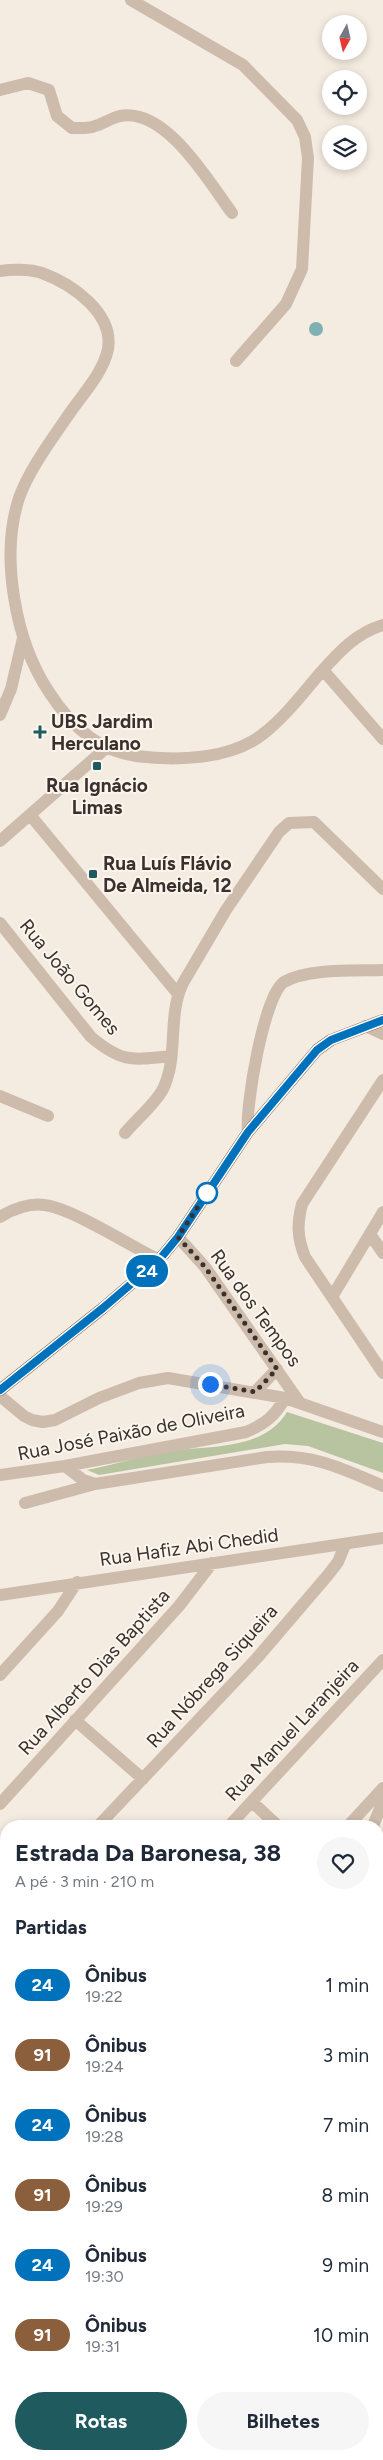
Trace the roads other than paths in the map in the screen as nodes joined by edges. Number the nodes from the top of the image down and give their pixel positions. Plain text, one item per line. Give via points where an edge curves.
1 (131, 0) edge
2 (0, 90) edge
3 (232, 213) dead end
4 (0, 271) edge
5 (236, 361) dead end
6 (383, 625) edge
7 (23, 638) junction
8 (322, 670) junction
9 (0, 715) edge
10 (383, 739) edge
11 (106, 748) junction
12 (31, 816) junction
13 (0, 841) edge
14 (383, 889) edge
15 (0, 922) edge
16 (383, 970) edge
17 (178, 994) junction
18 (383, 1020) edge
19 (366, 1026) junction
20 (383, 1034) edge
21 (171, 1056) junction
22 (383, 1080) edge
23 (0, 1096) edge
24 (48, 1116) dead end
25 (248, 1132) junction
26 (125, 1133) dead end
27 (383, 1212) edge
28 (0, 1217) edge
29 (370, 1234) junction
30 (178, 1237) junction
31 (383, 1253) edge
32 (159, 1260) junction
33 (332, 1297) junction
34 (277, 1369) junction
35 (383, 1373) edge
36 (0, 1390) edge
37 (255, 1392) junction
38 (0, 1396) edge
39 (285, 1398) junction
40 (300, 1403) junction
41 (383, 1432) edge
42 (65, 1466) junction
43 (0, 1475) edge
44 (95, 1484) junction
45 (383, 1486) edge
46 (25, 1503) dead end
47 (383, 1538) edge
48 (345, 1545) junction
49 (212, 1563) junction
50 (77, 1582) junction
51 (0, 1595) edge
52 (383, 1660) edge
53 (0, 1675) edge
54 (75, 1720) junction
55 (143, 1779) junction
56 (383, 1788) edge
57 (383, 1800) edge
58 (252, 1802) junction
59 (0, 1804) edge
60 (104, 1820) edge
61 (235, 1820) edge
62 (272, 1820) edge
63 (354, 1820) edge
64 (375, 1820) edge

1 - 5 street via 243,65 297,120 305,137 308,158 302,269 286,304
2 - 3 street via 28,83 49,90 57,116 72,128 92,127 120,116 153,122 180,144
4 - 7 street via 42,273 71,289 91,304 102,318 108,335 108,350 97,374 32,472 20,495 11,524 9,550
6 - 8 street via 366,630
7 - 9 street via 11,689
7 - 11 street via 42,681 61,711 80,731
8 - 10 street
8 - 11 street via 262,735 233,749 203,756 159,757 134,756
11 - 12 street
12 - 13 street
12 - 17 street
14 - 17 street via 314,822 290,823 279,832 226,910
15 - 21 street, Rua João Gomes via 91,1037 109,1052 126,1059
16 - 25 street via 303,975 284,982 276,990 267,1015 247,1109
17 - 21 street
18 - 19 main road
19 - 20 street
19 - 25 main road via 331,1040 317,1050
21 - 26 street via 163,1090
22 - 33 street via 302,1204 297,1224 298,1240 305,1257
23 - 24 street
25 - 30 main road
27 - 29 street
28 - 32 street via 22,1207 44,1205 65,1211
29 - 31 street
29 - 33 street
30 - 32 main road
30 - 34 street, Rua dos Tempos via 205,1267
32 - 36 main road
33 - 35 street
34 - 37 street
34 - 40 street, Rua dos Tempos
37 - 38 street via 195,1381 156,1379 99,1398 55,1420 43,1422 24,1416
37 - 39 street
39 - 40 street
39 - 42 street, Rua José Paixão de Oliveira via 276,1414 263,1425 246,1432
40 - 41 street
42 - 43 street, Rua José Paixão de Oliveira
42 - 44 street via 83,1480
44 - 45 street via 291,1456 312,1459
44 - 46 street
47 - 48 street, Rua Hafiz Abi Chedid
48 - 49 street, Rua Hafiz Abi Chedid
48 - 55 street, Rua Nóbrega Siqueira via 328,1575 264,1650
49 - 50 street, Rua Hafiz Abi Chedid
49 - 54 street, Rua Alberto Dias Baptista via 185,1600
50 - 51 street, Rua Hafiz Abi Chedid
50 - 53 street via 58,1611
52 - 58 street, Rua Manuel Laranjeira
54 - 55 street
54 - 59 street, Rua Alberto Dias Baptista
55 - 60 street, Rua Nóbrega Siqueira
56 - 63 street
57 - 64 street
58 - 61 street, Rua Manuel Laranjeira
58 - 62 street

